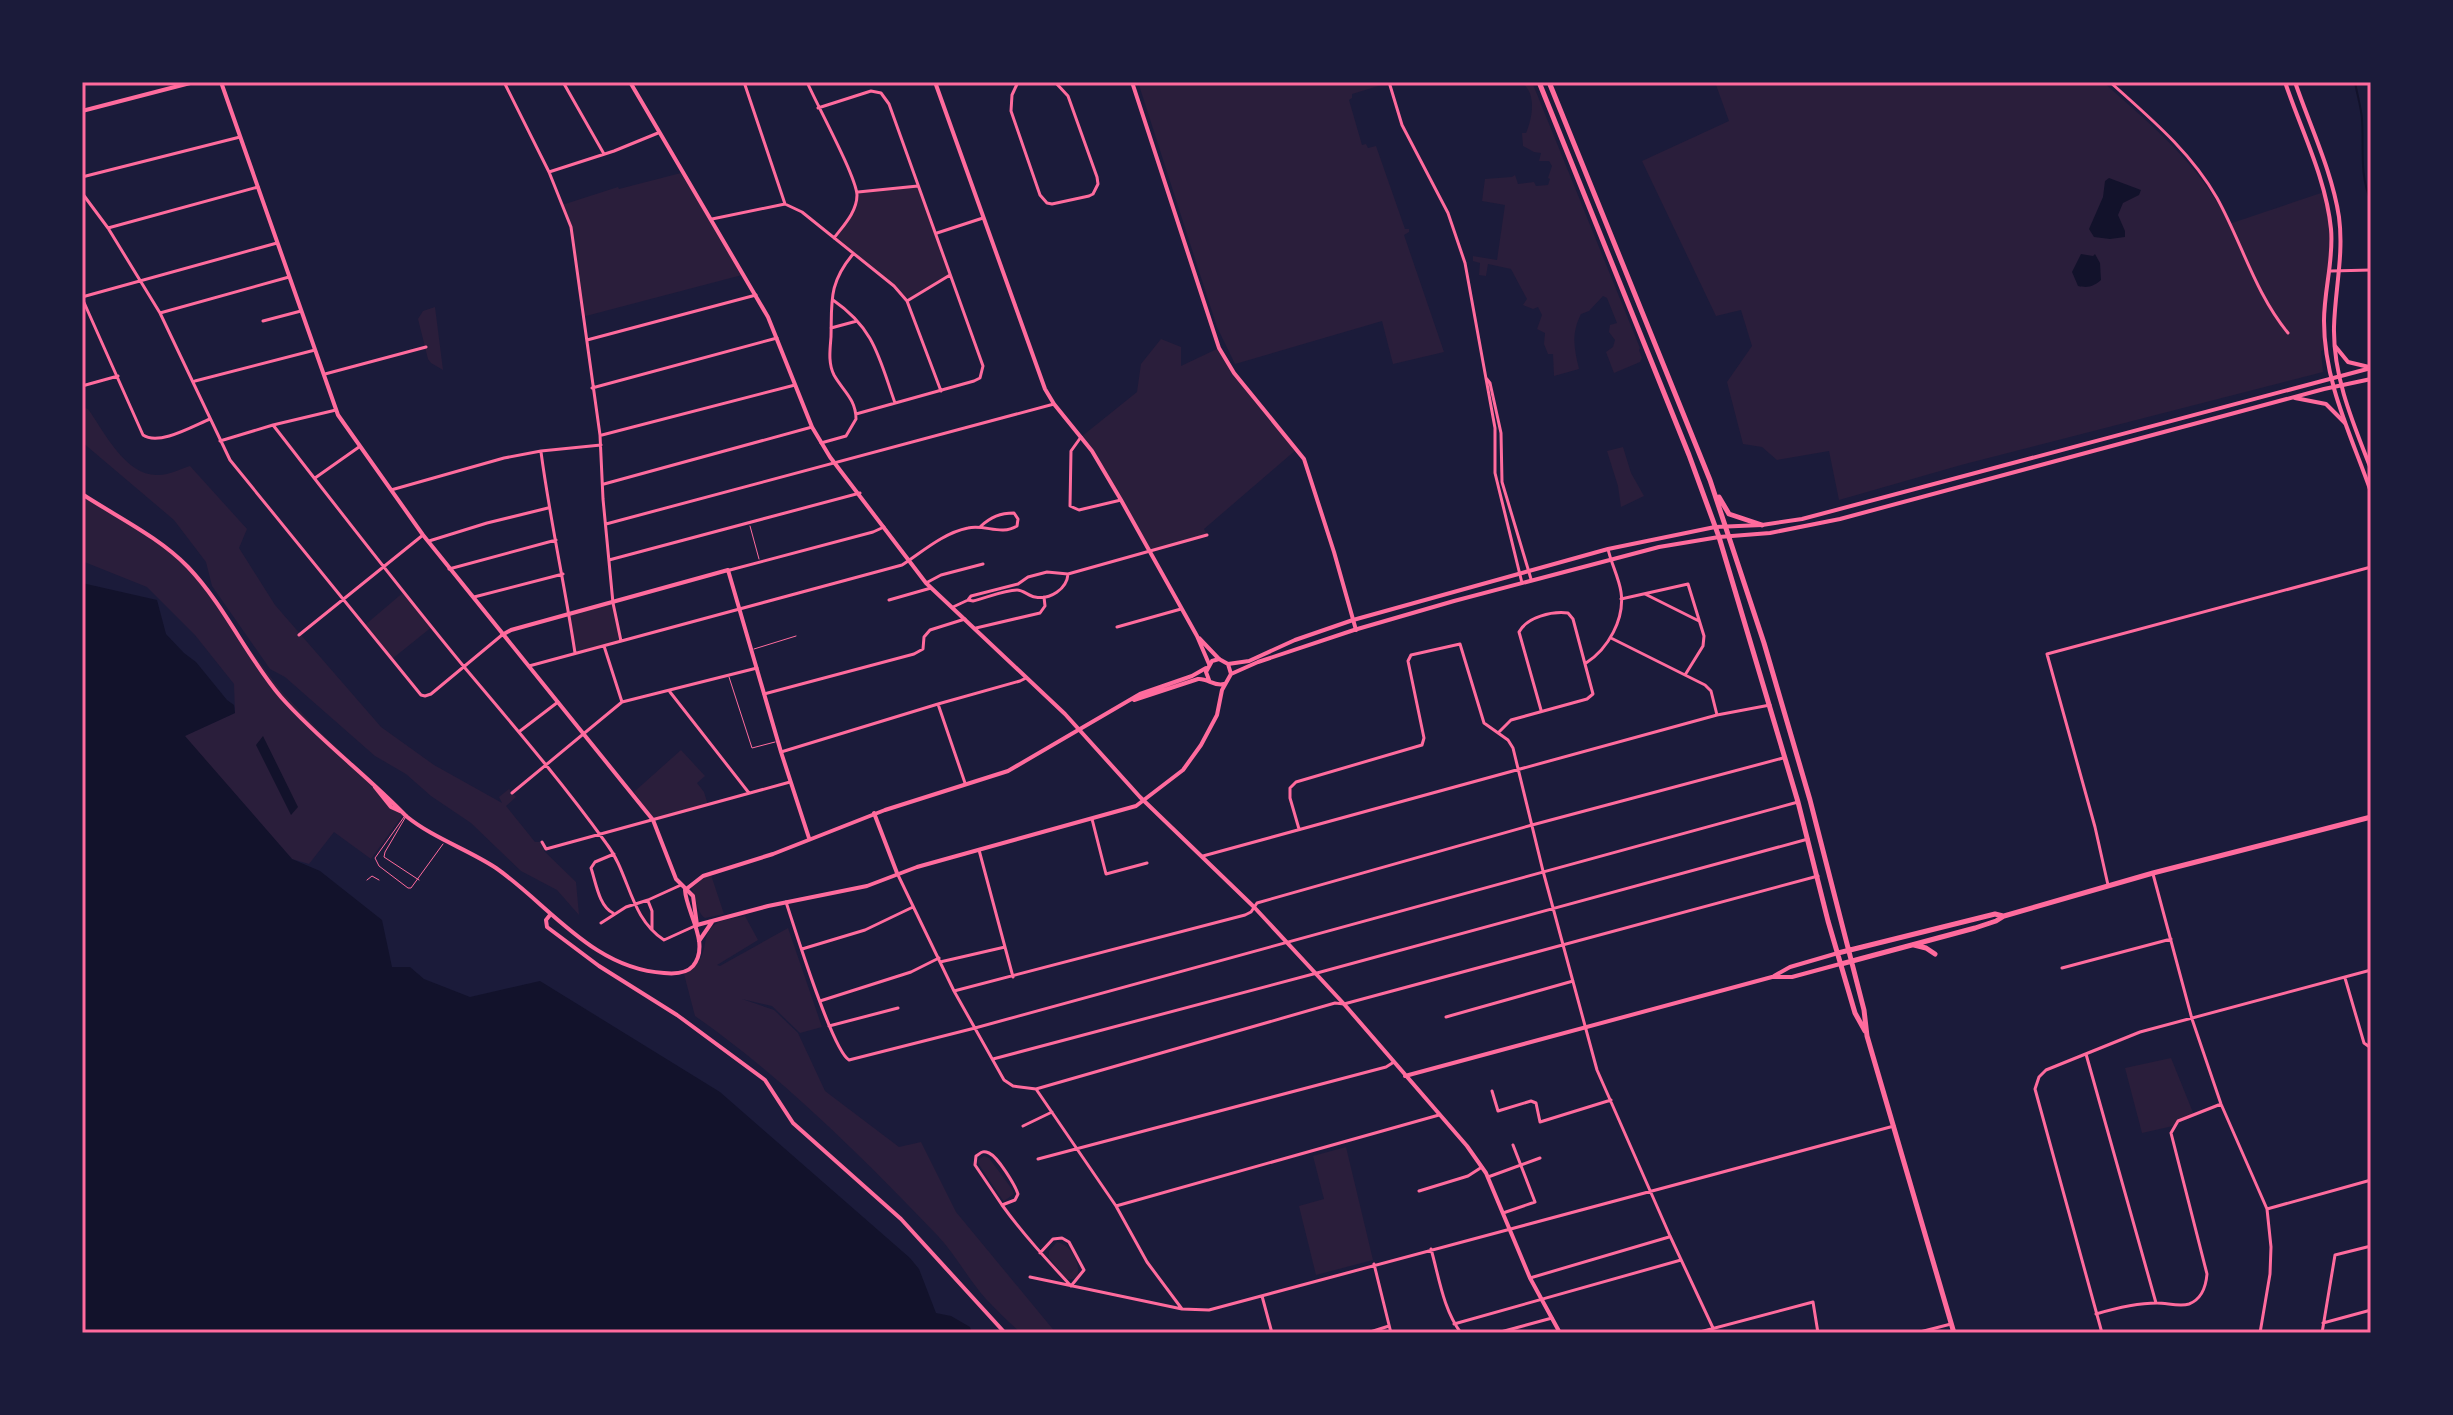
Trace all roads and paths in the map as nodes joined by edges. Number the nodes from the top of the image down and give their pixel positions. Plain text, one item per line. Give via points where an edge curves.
1 (194, 82) edge
2 (221, 82) edge
3 (504, 82) edge
4 (563, 82) edge
5 (630, 82) edge
6 (744, 82) edge
7 (807, 82) edge
8 (935, 82) edge
9 (1018, 82) edge
10 (1055, 82) edge
11 (1132, 82) edge
12 (1389, 82) edge
13 (1539, 82) edge
14 (1549, 82) edge
15 (2110, 82) edge
16 (2285, 82) edge
17 (2295, 82) edge
18 (818, 108) junction
19 (82, 111) edge
20 (660, 132) junction
21 (240, 137) junction
22 (604, 154) junction
23 (549, 172) junction
24 (82, 177) edge
25 (918, 186) junction
26 (258, 187) junction
27 (82, 193) edge
28 (857, 193) junction
29 (785, 204) junction
30 (983, 218) junction
31 (712, 219) junction
32 (108, 228) junction
33 (936, 234) junction
34 (834, 238) junction
35 (277, 243) junction
36 (853, 254) junction
37 (2329, 270) junction
38 (2371, 270) edge
39 (2339, 271) junction
40 (950, 275) junction
41 (289, 277) junction
42 (140, 281) junction
43 (756, 295) junction
44 (82, 297) edge
45 (831, 299) junction
46 (907, 301) junction
47 (301, 311) junction
48 (160, 313) junction
49 (263, 321) dead end
50 (857, 321) junction
51 (831, 328) junction
52 (2288, 333) dead end
53 (777, 338) junction
54 (587, 340) junction
55 (2335, 346) junction
56 (426, 347) dead end
57 (315, 350) junction
58 (2371, 368) edge
59 (323, 375) junction
60 (118, 376) junction
61 (2339, 377) junction
62 (1486, 378) junction
63 (2330, 379) junction
64 (2371, 379) edge
65 (194, 381) junction
66 (795, 385) junction
67 (82, 386) edge
68 (2341, 386) junction
69 (2332, 387) junction
70 (592, 388) junction
71 (941, 391) junction
72 (2293, 397) junction
73 (895, 403) junction
74 (1054, 404) junction
75 (336, 410) junction
76 (856, 414) junction
77 (210, 419) junction
78 (2345, 423) junction
79 (273, 425) junction
80 (812, 427) junction
81 (600, 435) junction
82 (1081, 437) junction
83 (219, 441) junction
84 (820, 443) junction
85 (601, 445) junction
86 (359, 447) junction
87 (541, 451) junction
88 (835, 464) junction
89 (2371, 469) edge
90 (315, 478) junction
91 (1710, 480) junction
92 (604, 484) junction
93 (391, 490) junction
94 (2371, 492) edge
95 (860, 493) junction
96 (82, 494) edge
97 (1121, 500) junction
98 (548, 508) junction
99 (748, 522) junction
100 (606, 524) junction
101 (1762, 525) junction
102 (981, 526) junction
103 (1727, 526) junction
104 (884, 527) junction
105 (1715, 527) junction
106 (423, 535) junction
107 (1207, 535) dead end
108 (1730, 536) junction
109 (1719, 537) junction
110 (556, 540) junction
111 (429, 541) junction
112 (1608, 549) junction
113 (1150, 553) junction
114 (609, 560) junction
115 (908, 560) junction
116 (1610, 560) junction
117 (760, 562) junction
118 (983, 564) dead end
119 (385, 566) junction
120 (2371, 567) edge
121 (449, 569) junction
122 (728, 570) junction
123 (1527, 570) junction
124 (563, 574) junction
125 (1068, 574) junction
126 (1519, 574) junction
127 (1531, 580) junction
128 (926, 583) junction
129 (1522, 583) junction
130 (1018, 584) junction
131 (931, 588) junction
132 (1019, 590) junction
133 (1645, 594) junction
134 (1044, 597) junction
135 (473, 598) junction
136 (343, 599) junction
137 (1621, 599) junction
138 (889, 600) dead end
139 (968, 600) junction
140 (613, 603) junction
141 (739, 607) junction
142 (953, 607) junction
143 (1181, 609) junction
144 (569, 614) junction
145 (965, 619) junction
146 (1353, 620) junction
147 (1700, 622) junction
148 (1117, 627) dead end
149 (975, 628) junction
150 (1356, 630) junction
151 (299, 635) dead end
152 (502, 635) junction
153 (796, 636) dead end
154 (1197, 636) junction
155 (1611, 638) junction
156 (621, 641) junction
157 (604, 646) junction
158 (752, 649) junction
159 (575, 653) junction
160 (1219, 659) junction
161 (1586, 663) junction
162 (1228, 664) junction
163 (464, 666) junction
164 (529, 666) junction
165 (1208, 666) junction
166 (757, 668) junction
167 (1231, 674) junction
168 (728, 675) junction
169 (1685, 675) junction
170 (1026, 678) junction
171 (1209, 680) junction
172 (1226, 682) junction
173 (669, 691) junction
174 (764, 694) junction
175 (558, 702) junction
176 (622, 702) junction
177 (1127, 703) junction
178 (938, 704) junction
179 (1770, 705) junction
180 (1541, 710) junction
181 (1717, 715) junction
182 (1078, 728) junction
183 (519, 731) junction
184 (1499, 732) junction
185 (584, 734) junction
186 (778, 741) junction
187 (781, 752) junction
188 (1783, 758) junction
189 (547, 765) junction
190 (1518, 769) junction
191 (790, 782) junction
192 (965, 784) junction
193 (512, 793) dead end
194 (749, 793) junction
195 (1144, 801) junction
196 (1798, 802) junction
197 (874, 813) junction
198 (404, 814) junction
199 (2371, 817) edge
200 (1092, 819) junction
201 (653, 820) junction
202 (1532, 825) junction
203 (1299, 829) junction
204 (599, 834) junction
205 (809, 838) junction
206 (1808, 839) junction
207 (445, 841) junction
208 (542, 842) dead end
209 (979, 850) junction
210 (614, 854) junction
211 (1203, 856) junction
212 (1147, 863) dead end
213 (1543, 871) junction
214 (897, 873) junction
215 (2153, 873) junction
216 (1818, 876) junction
217 (367, 880) dead end
218 (379, 880) dead end
219 (419, 881) junction
220 (2108, 885) junction
221 (683, 888) junction
222 (648, 900) junction
223 (786, 902) junction
224 (633, 905) junction
225 (913, 907) junction
226 (1254, 907) junction
227 (1554, 908) junction
228 (616, 914) junction
229 (550, 915) junction
230 (2004, 916) junction
231 (715, 919) junction
232 (601, 923) dead end
233 (697, 925) junction
234 (652, 929) junction
235 (2171, 939) junction
236 (1287, 942) junction
237 (698, 943) junction
238 (1563, 944) junction
239 (1913, 945) junction
240 (1005, 947) junction
241 (802, 949) junction
242 (1848, 950) junction
243 (1838, 953) junction
244 (1935, 954) dead end
245 (940, 960) junction
246 (1851, 961) junction
247 (1841, 964) junction
248 (2062, 968) dead end
249 (2371, 970) edge
250 (1317, 973) junction
251 (1013, 977) junction
252 (1772, 977) junction
253 (2345, 977) junction
254 (1573, 981) junction
255 (954, 991) junction
256 (820, 1001) junction
257 (1344, 1004) junction
258 (898, 1008) dead end
259 (1446, 1017) dead end
260 (2192, 1019) junction
261 (829, 1026) junction
262 (975, 1028) junction
263 (1585, 1028) junction
264 (1867, 1036) junction
265 (2371, 1048) edge
266 (2086, 1054) junction
267 (993, 1059) junction
268 (1394, 1062) junction
269 (1405, 1076) junction
270 (1036, 1089) junction
271 (1492, 1091) dead end
272 (1611, 1100) junction
273 (2221, 1104) junction
274 (1052, 1112) junction
275 (1439, 1115) junction
276 (1023, 1126) dead end
277 (1894, 1126) junction
278 (1513, 1145) dead end
279 (1076, 1149) junction
280 (1540, 1158) dead end
281 (1038, 1159) dead end
282 (1521, 1165) junction
283 (1482, 1167) junction
284 (1488, 1177) junction
285 (2371, 1180) edge
286 (1419, 1191) dead end
287 (1649, 1191) junction
288 (1002, 1205) junction
289 (1116, 1206) junction
290 (2267, 1209) junction
291 (1503, 1213) junction
292 (1510, 1228) junction
293 (1670, 1236) junction
294 (2371, 1246) edge
295 (1431, 1249) junction
296 (1040, 1253) junction
297 (1681, 1260) junction
298 (1374, 1264) junction
299 (1030, 1277) dead end
300 (1530, 1278) junction
301 (1071, 1286) junction
302 (1262, 1296) junction
303 (1541, 1298) junction
304 (2156, 1303) junction
305 (1182, 1309) junction
306 (2371, 1310) edge
307 (2096, 1314) junction
308 (1552, 1318) junction
309 (2323, 1323) junction
310 (1454, 1324) junction
311 (1951, 1324) junction
312 (1389, 1326) junction
313 (1713, 1328) junction
314 (1005, 1333) edge
315 (1272, 1333) edge
316 (1367, 1333) edge
317 (1391, 1333) edge
318 (1461, 1333) edge
319 (1497, 1333) edge
320 (1560, 1333) edge
321 (1696, 1333) edge
322 (1818, 1333) edge
323 (1916, 1333) edge
324 (1954, 1333) edge
325 (2102, 1333) edge
326 (2260, 1333) edge
327 (2322, 1333) edge

1 - 19 street
2 - 21 street
3 - 23 street
4 - 22 street
5 - 20 street
6 - 29 street
7 - 18 street
8 - 30 street
9 - 10 street via 1011,111 1040,195 1052,204 1089,196 1098,184 1068,96
11 - 146 street via 1219,348 1304,459
12 - 62 street via 1406,133 1457,238
13 - 105 main road
14 - 91 main road
15 - 52 street via 2194,163 2218,200 2258,289
16 - 37 street via 2326,196
17 - 39 street via 2336,199
18 - 25 street via 871,91 881,93
18 - 28 street
20 - 22 street
20 - 31 street
21 - 24 street
21 - 26 street
22 - 23 street
23 - 54 street via 571,227
25 - 28 street
25 - 33 street
26 - 32 street
26 - 35 street
27 - 32 street
28 - 34 street via 849,219
29 - 31 street
29 - 34 street
30 - 33 street
30 - 74 street via 1039,376
31 - 43 street
32 - 42 street
33 - 40 street
34 - 36 street
35 - 41 street
35 - 42 street
36 - 45 street
36 - 46 street
37 - 39 street
37 - 63 street via 2324,320
38 - 39 street
39 - 55 street
40 - 46 street
40 - 71 street via 983,366 980,378
41 - 47 street
41 - 48 street
42 - 44 street
42 - 48 street
43 - 53 street
43 - 54 street
44 - 60 street
45 - 50 street
45 - 51 street
46 - 71 street
47 - 49 street
47 - 57 street
48 - 65 street
50 - 51 street
50 - 73 street via 872,339
51 - 76 street via 833,373
53 - 66 street
53 - 70 street
54 - 70 street
55 - 58 street via 2348,362
55 - 61 street
56 - 59 street
57 - 59 street
57 - 65 street
58 - 61 street
59 - 75 street
60 - 67 street
60 - 77 street via 147,438 160,439
61 - 63 street
61 - 68 street
62 - 123 street via 1501,433 1502,482
62 - 126 street via 1495,428 1495,473
63 - 69 street
63 - 101 street via 1817,515
64 - 68 street
65 - 77 street
66 - 80 street
66 - 81 street
68 - 69 street
68 - 89 street
69 - 72 street
69 - 78 street
70 - 81 street
71 - 73 street
72 - 78 street via 2326,404
72 - 108 street via 1840,519
73 - 76 street
74 - 82 street
74 - 88 street
75 - 79 street
75 - 86 street
76 - 84 street via 846,436
77 - 83 street
78 - 94 street
79 - 83 street
79 - 90 street
80 - 84 street
80 - 92 street
81 - 85 street
82 - 97 street
82 - 97 street via 1071,451 1070,506 1079,510
83 - 136 street
84 - 88 street
85 - 87 street
85 - 92 street
86 - 90 street
86 - 93 street
87 - 93 street
87 - 98 street
88 - 95 street
88 - 100 street
90 - 119 street
91 - 101 main road via 1729,514
91 - 103 main road
92 - 100 street
93 - 106 street
95 - 99 street
95 - 104 street
96 - 198 street via 186,565 280,696
97 - 113 street
98 - 110 street
98 - 111 street
99 - 114 street
99 - 117 lane
100 - 114 street
101 - 103 street
102 - 102 street via 1006,531 1017,526 1018,516 1003,514
102 - 115 street via 960,530
103 - 105 street
103 - 108 main road
104 - 115 street
104 - 117 street
105 - 109 main road
105 - 112 street
106 - 111 street
106 - 119 street
107 - 113 street
108 - 109 street
108 - 242 main road via 1810,800
109 - 116 street
109 - 179 main road
110 - 121 street
110 - 124 street
111 - 121 street
112 - 116 street
112 - 123 street
113 - 125 street
113 - 143 street
114 - 140 street
115 - 128 street
115 - 141 street
116 - 127 street
116 - 137 street
117 - 122 street
118 - 128 street
119 - 136 street
119 - 163 street
120 - 220 street via 2047,654
121 - 135 street
122 - 140 street
122 - 141 street
123 - 126 street
123 - 127 street
124 - 135 street
124 - 144 street
125 - 130 street via 1047,572
125 - 134 street via 1063,588
126 - 129 street
126 - 146 street
127 - 129 street
128 - 131 street
129 - 150 street
130 - 132 street
130 - 139 street
131 - 138 street
131 - 142 street
132 - 134 street
132 - 139 street
133 - 137 street
133 - 147 street
133 - 147 street via 1688,584
134 - 149 street via 1040,613
135 - 152 street
136 - 151 street
136 - 163 street via 421,695 431,694
137 - 155 street
139 - 142 street
140 - 144 street
140 - 156 street
141 - 156 street
141 - 158 street
142 - 145 street
143 - 148 street
143 - 154 street
144 - 152 street
144 - 159 street
145 - 149 street
145 - 174 street via 930,630 923,649 914,654
146 - 150 street
146 - 162 street via 1249,661
147 - 169 street via 1703,646
149 - 170 street
150 - 167 street
152 - 163 street
152 - 164 street
153 - 158 lane
154 - 160 street
154 - 165 street
155 - 161 street
155 - 169 street
156 - 157 street
157 - 159 street
157 - 176 street
158 - 166 street
159 - 164 street
160 - 162 street
160 - 165 street
161 - 180 street via 1593,694
161 - 180 street via 1568,613 1523,625 1519,632
162 - 167 street
163 - 183 street
164 - 175 street
165 - 171 street
165 - 177 street
166 - 168 street
166 - 174 street
167 - 172 street
168 - 173 street
168 - 186 lane via 752,748
169 - 181 street via 1711,691
170 - 178 street
170 - 182 street
171 - 172 street via 1216,685
171 - 177 street via 1183,683
172 - 195 street via 1217,715 1187,765
173 - 176 street
173 - 194 street
174 - 186 street
175 - 183 street
175 - 185 street
176 - 185 street
177 - 182 street
178 - 187 street
178 - 192 street
179 - 181 street
179 - 188 main road
180 - 184 street via 1511,720
181 - 190 street
182 - 192 street via 1012,769
182 - 195 street
183 - 189 street
184 - 190 street via 1513,748
184 - 203 street via 1484,723 1460,644 1411,655 1422,745 1296,782 1290,798
185 - 189 street
185 - 201 street
186 - 187 street
187 - 191 street
188 - 196 main road
188 - 202 street
189 - 193 street
189 - 204 street
190 - 202 street
190 - 203 street
191 - 194 street
191 - 205 street
192 - 197 street
194 - 201 street
195 - 200 street
195 - 211 street
196 - 206 main road
196 - 213 street
197 - 205 street
197 - 214 street
198 - 207 street
198 - 219 lane via 384,857
198 - 219 lane via 375,861 409,888
199 - 215 main road
200 - 209 street
200 - 212 street via 1106,874
201 - 204 street
201 - 221 street
202 - 213 street
202 - 226 street
203 - 211 street
204 - 208 street via 546,849
204 - 210 street
205 - 221 street
206 - 216 main road
206 - 227 street
207 - 219 lane
207 - 229 street via 484,860
209 - 214 street
209 - 240 street
210 - 224 street
210 - 228 street via 591,868 604,905
211 - 226 street
213 - 227 street
213 - 236 street
214 - 223 street via 867,886
214 - 225 street
215 - 220 main road
215 - 235 street
216 - 238 street
216 - 243 main road
217 - 218 lane
220 - 230 main road
221 - 222 street
221 - 233 street
222 - 224 street
222 - 234 street
223 - 231 street
223 - 241 street
224 - 228 street
224 - 234 street
225 - 241 street via 865,930
225 - 245 street
226 - 236 street
226 - 251 street via 1245,915
227 - 238 street
227 - 250 street
228 - 232 street
229 - 237 street via 597,949 652,972 687,971 697,959
229 - 314 street via 547,927 567,943 765,1080 793,1123 901,1219
230 - 239 main road
230 - 242 main road
231 - 233 street
231 - 237 street
233 - 234 street via 664,940
233 - 237 street
235 - 248 street
235 - 260 street
236 - 250 street
236 - 262 street
238 - 254 street
238 - 257 street
239 - 244 main road
239 - 246 main road
240 - 245 street
240 - 251 street
241 - 256 street
242 - 243 main road
242 - 246 main road
243 - 247 main road
243 - 252 street
245 - 255 street
245 - 256 street
246 - 247 main road
246 - 264 main road
247 - 252 street
247 - 264 main road
249 - 253 street
250 - 257 street
250 - 267 street
251 - 255 street
252 - 263 street
253 - 260 street
253 - 265 street via 2364,1043
254 - 259 street
254 - 263 street
255 - 262 street
256 - 261 street
257 - 268 street
257 - 270 street
258 - 261 street
260 - 266 street
260 - 273 street
261 - 262 street via 849,1060
262 - 267 street
263 - 269 street
263 - 272 street
264 - 277 main road
266 - 304 street
266 - 307 street via 2046,1070 2035,1089
267 - 270 street via 1004,1080
268 - 269 street
268 - 279 street
269 - 275 street
270 - 274 street
271 - 272 street via 1498,1111 1536,1103 1540,1122
272 - 287 street
273 - 290 street
273 - 304 street via 2178,1121 2171,1133 2206,1284 2187,1305
274 - 276 street
274 - 279 street
275 - 283 street
275 - 289 street
277 - 287 street
277 - 311 main road
278 - 282 street
279 - 281 street
279 - 289 street
280 - 282 street
282 - 284 street
282 - 291 street via 1535,1202
283 - 284 street
283 - 286 street
284 - 291 street
285 - 290 street
287 - 292 street
287 - 293 street
288 - 288 street via 975,1165 980,1153 993,1157 1015,1186 1015,1200
288 - 296 street
289 - 305 street via 1147,1262
290 - 326 street via 2271,1261
291 - 292 street
292 - 295 street
292 - 300 street
293 - 297 street
293 - 300 street
294 - 309 street via 2335,1255
295 - 298 street
295 - 310 street
296 - 301 street
296 - 301 street via 1053,1239 1069,1242 1084,1270
297 - 303 street
297 - 313 street
298 - 302 street
298 - 312 street
299 - 301 street
300 - 303 street
301 - 305 street
302 - 305 street via 1209,1310
302 - 315 street
303 - 308 street
303 - 310 street
304 - 307 street
306 - 309 street
307 - 325 street
308 - 319 street
308 - 320 street
309 - 327 street
310 - 318 street
311 - 323 street
311 - 324 main road
312 - 316 street
312 - 317 street
313 - 321 street
313 - 322 street via 1813,1302

